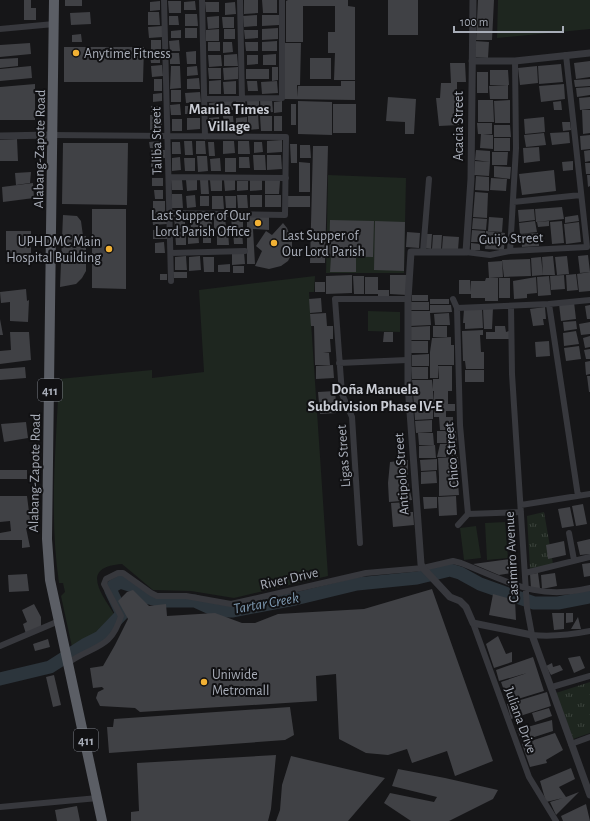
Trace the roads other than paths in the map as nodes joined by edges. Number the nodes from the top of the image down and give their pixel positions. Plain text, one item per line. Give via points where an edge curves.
1 (54, 0) edge
2 (164, 0) edge
3 (202, 0) edge
4 (240, 0) edge
5 (282, 0) edge
6 (473, 0) edge
7 (54, 24) junction
8 (0, 29) edge
9 (590, 53) edge
10 (566, 55) junction
11 (472, 61) junction
12 (515, 61) junction
13 (205, 99) junction
14 (242, 99) junction
15 (52, 135) junction
16 (0, 136) edge
17 (168, 137) junction
18 (206, 137) junction
19 (169, 177) junction
20 (286, 178) junction
21 (429, 179) dead end
22 (581, 195) junction
23 (513, 202) junction
24 (170, 214) junction
25 (245, 250) dead end
26 (510, 251) junction
27 (412, 252) joint
28 (423, 252) junction
29 (466, 252) junction
30 (170, 253) junction
31 (171, 281) dead end
32 (408, 298) junction
33 (453, 299) dead end
34 (590, 300) edge
35 (549, 304) junction
36 (511, 306) junction
37 (457, 308) junction
38 (407, 360) junction
39 (339, 363) junction
40 (590, 494) edge
41 (578, 496) junction
42 (521, 508) junction
43 (468, 514) junction
44 (458, 525) dead end
45 (569, 533) dead end
46 (360, 543) dead end
47 (590, 557) edge
48 (574, 560) junction
49 (424, 570) junction
50 (525, 574) junction
51 (590, 588) edge
52 (526, 592) junction
53 (58, 621) junction
54 (473, 623) junction
55 (590, 631) edge
56 (532, 635) junction
57 (0, 646) edge
58 (68, 661) junction
59 (590, 676) edge
60 (552, 687) junction
61 (590, 737) edge
62 (571, 744) junction
63 (590, 795) edge
64 (98, 798) junction
65 (0, 807) edge
66 (102, 821) edge
67 (556, 821) edge

1 - 7 highway, Alabang-Zapote Road / 411
2 - 17 street, Taliba Street
3 - 13 street
4 - 14 street
5 - 14 street via 282,98
6 - 11 street, Acacia Street
7 - 8 street
7 - 15 highway, Alabang-Zapote Road / 411
9 - 10 street
10 - 12 street
10 - 22 street
11 - 12 street
11 - 29 street, Acacia Street via 471,179
12 - 23 street via 516,148
13 - 14 street
13 - 18 street
15 - 16 street
15 - 17 street
15 - 53 highway, Alabang-Zapote Road / 411 via 47,539 50,580
17 - 18 street
17 - 19 street, Taliba Street
18 - 20 street via 286,137
19 - 20 street
19 - 24 street, Taliba Street
20 - 24 street via 285,214
21 - 28 street
22 - 23 street
22 - 26 street, Guijo Street via 587,247
23 - 26 street
24 - 30 street, Taliba Street
25 - 30 street
26 - 29 street, Guijo Street via 490,255
27 - 28 street, Guijo Street
27 - 32 street, Antipolo Street
28 - 29 street, Guijo Street
30 - 31 street, Taliba Street
32 - 38 street, Antipolo Street
32 - 39 street, Ligas Street via 335,299
33 - 37 street, Chico Street
34 - 35 street
35 - 36 street
35 - 41 street
36 - 37 street
36 - 42 street, Casimiro Avenue via 512,374
37 - 43 street, Chico Street via 460,425
38 - 39 street
38 - 49 street, Antipolo Street via 420,564
39 - 46 street, Ligas Street via 342,394 352,417
40 - 41 street
41 - 42 street
42 - 43 street
42 - 50 street, Casimiro Avenue
43 - 44 street
45 - 48 street
47 - 48 street
48 - 50 street
49 - 52 street, River Drive via 453,561
49 - 54 street via 450,597 466,607
49 - 58 street, River Drive via 366,573 231,604 186,596 157,596 123,573 118,573 106,579 104,584 121,616 118,627 111,638
50 - 52 street, Casimiro Avenue
51 - 52 street, River Drive via 552,593
52 - 56 street, Casimiro Avenue
53 - 57 street
53 - 58 highway, Alabang-Zapote Road / 411
54 - 56 street
54 - 67 street, Juliana Drive via 529,777
55 - 56 street via 573,635
56 - 60 street, Casimiro Avenue
58 - 64 highway, Alabang-Zapote Road / 411
59 - 60 street
60 - 62 street, Casimiro Avenue
61 - 62 street
62 - 63 street, Casimiro Avenue
64 - 65 street
64 - 66 highway, Alabang-Zapote Road / 411

